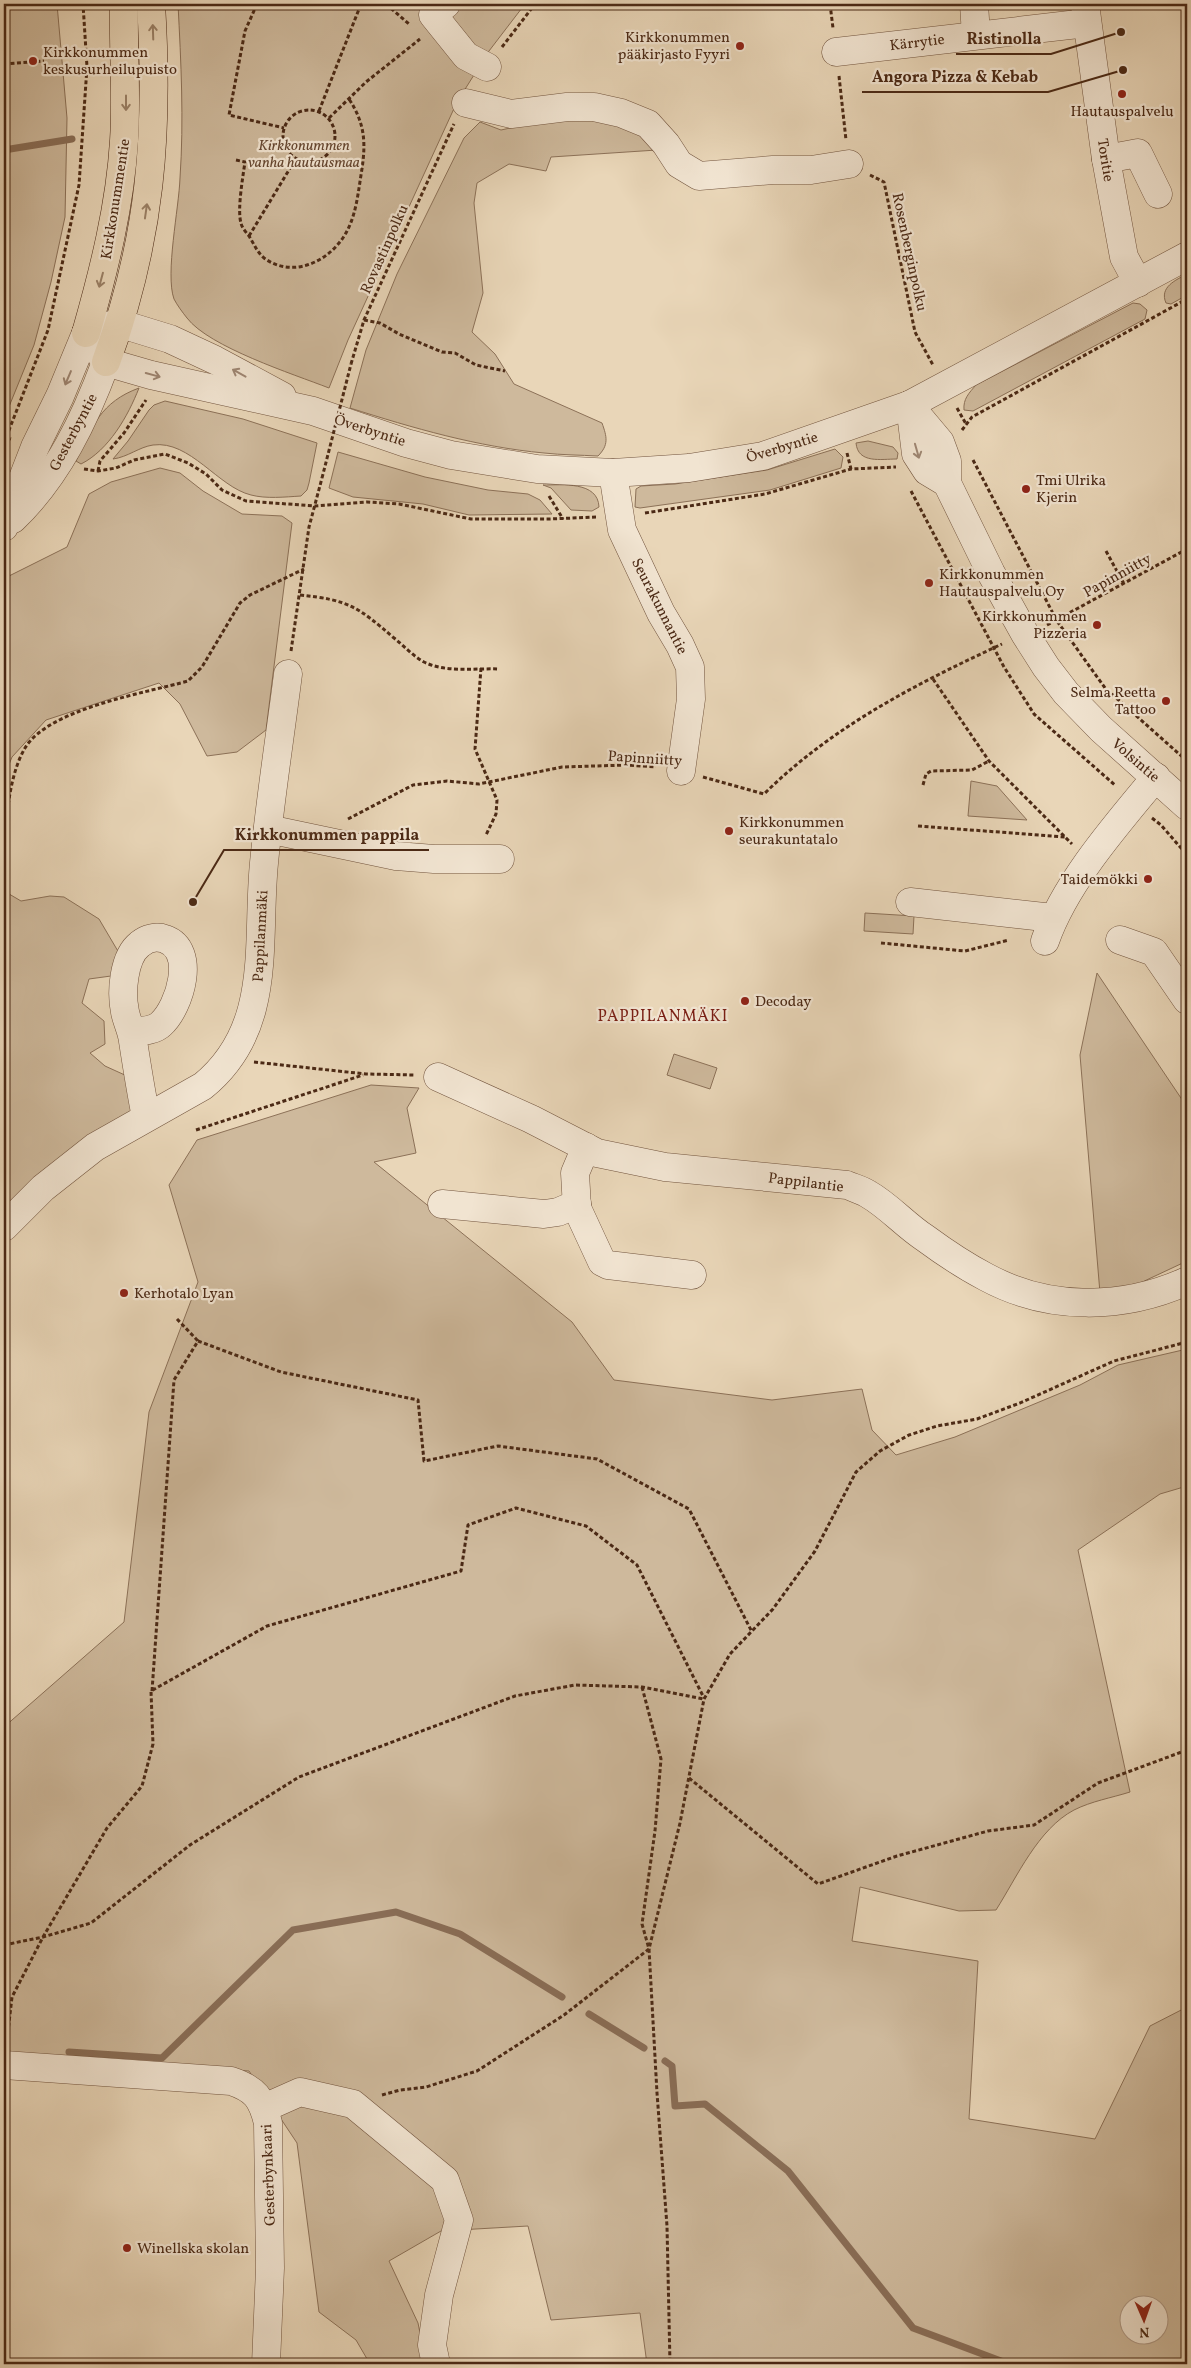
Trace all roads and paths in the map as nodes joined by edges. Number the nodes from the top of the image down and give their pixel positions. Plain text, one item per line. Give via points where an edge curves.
1 (83, 4) edge
2 (124, 4) edge
3 (151, 4) edge
4 (256, 4) edge
5 (361, 4) edge
6 (386, 4) edge
7 (446, 4) edge
8 (535, 4) edge
9 (830, 4) edge
10 (974, 4) edge
11 (1086, 13) edge
12 (415, 30) dead end
13 (976, 35) junction
14 (421, 37) dead end
15 (836, 52) junction
16 (44, 62) dead end
17 (4, 64) edge
18 (487, 67) joint
19 (349, 99) junction
20 (466, 103) joint
21 (319, 112) junction
22 (329, 118) junction
23 (284, 128) junction
24 (1106, 159) junction
25 (236, 160) dead end
26 (295, 160) junction
27 (848, 164) junction
28 (1158, 194) dead end
29 (249, 236) junction
30 (1187, 256) edge
31 (1138, 283) junction
32 (1187, 299) edge
33 (364, 320) junction
34 (118, 323) junction
35 (86, 333) junction
36 (106, 362) junction
37 (506, 371) dead end
38 (944, 386) junction
39 (146, 399) dead end
40 (910, 405) junction
41 (313, 411) junction
42 (966, 424) junction
43 (5, 437) edge
44 (326, 437) dead end
45 (336, 440) dead end
46 (940, 442) junction
47 (4, 443) edge
48 (972, 458) dead end
49 (613, 473) junction
50 (947, 483) junction
51 (544, 492) dead end
52 (315, 506) junction
53 (563, 519) dead end
54 (4, 527) edge
55 (1187, 550) edge
56 (1106, 551) dead end
57 (304, 569) junction
58 (1124, 584) junction
59 (300, 595) junction
60 (1057, 621) junction
61 (993, 648) dead end
62 (481, 668) junction
63 (499, 669) dead end
64 (288, 674) joint
65 (933, 679) junction
66 (989, 761) junction
67 (1187, 761) edge
68 (681, 770) junction
69 (1156, 777) junction
70 (490, 782) junction
71 (923, 785) dead end
72 (1187, 806) edge
73 (341, 821) dead end
74 (918, 826) dead end
75 (268, 829) junction
76 (4, 837) edge
77 (1066, 838) junction
78 (464, 858) junction
79 (500, 859) dead end
80 (1092, 859) junction
81 (910, 902) dead end
82 (1049, 930) junction
83 (1120, 940) dead end
84 (882, 943) dead end
85 (1187, 1000) edge
86 (132, 1032) dead end
87 (228, 1060) junction
88 (366, 1074) junction
89 (438, 1077) joint
90 (146, 1117) junction
91 (196, 1130) dead end
92 (586, 1147) junction
93 (442, 1204) dead end
94 (577, 1204) junction
95 (4, 1227) edge
96 (692, 1275) dead end
97 (1187, 1281) edge
98 (177, 1320) dead end
99 (1187, 1327) edge
100 (198, 1342) junction
101 (1187, 1342) edge
102 (1182, 1343) junction
103 (752, 1632) junction
104 (642, 1687) junction
105 (152, 1691) junction
106 (704, 1699) junction
107 (1187, 1750) edge
108 (689, 1778) junction
109 (43, 1937) junction
110 (4, 1945) edge
111 (649, 1949) junction
112 (4, 2045) edge
113 (4, 2065) edge
114 (353, 2104) junction
115 (264, 2108) junction
116 (266, 2364) edge
117 (436, 2364) edge
118 (670, 2364) edge

1 - 43 path via 87,67 80,185 48,330
2 -> 35 main road, Kirkkonummentie via 126,105 120,185 103,272
34 -> 3 main road, Kirkkonummentie via 137,259 151,177 155,94
4 - 23 path via 245,31 229,115
5 - 21 path
6 - 12 path
7 - 18 street via 433,15 466,56
8 - 18 path
9 - 15 path
10 - 13 street
11 - 13 street, Kärrytie
11 - 24 street, Toritie
13 - 15 street, Kärrytie
14 - 19 path
15 - 27 path
16 - 17 path
19 - 22 path
19 - 29 path via 364,132 356,207 347,231 323,259 294,267 265,258 256,250
20 - 27 street via 511,114 567,107 594,107 621,113 648,124 679,164 699,176 811,170
20 - 33 path, Rovastinpolku via 446,137
21 - 22 path
21 - 23 path via 307,110 296,113
22 - 26 path via 336,130 334,145 328,155 318,163
23 - 26 path via 284,147
24 - 28 street via 1138,153
24 - 31 street, Toritie via 1124,257
25 - 29 path via 245,162 241,224
26 - 29 path
27 - 38 path, Rosenberginpolku via 884,182 915,332
30 - 31 street, Överbyntie
31 - 38 street, Överbyntie
32 - 42 path via 972,417
33 - 37 path via 380,323 442,352 455,353 476,365
33 - 52 path, Rovastinpolku, bridge
34 - 35 street
34 - 36 main road, Gesterbyntie
41 -> 34 street, Överbyntie via 170,338
35 - 36 street
35 -> 54 street, Gesterbyntie via 35,447
36 -> 41 street, Överbyntie
36 - 54 street, Gesterbyntie via 61,460 33,500
38 - 40 street, Överbyntie
38 - 42 path, Rosenberginpolku
39 - 52 path via 124,433 100,461 98,471 165,454 188,463 206,474 222,490 246,501
40 - 46 street, Volsintie
40 - 49 street, Överbyntie via 763,456 689,468
40 -> 50 street, Volsintie via 907,460
41 - 49 street, Överbyntie via 452,455 537,469
42 - 46 path via 959,433
43 - 47 path
44 - 45 path
46 - 50 street, Volsintie via 947,461
48 - 60 path
49 - 68 street, Seurakunnantie via 622,530 690,667 690,699
50 - 69 street, Volsintie via 991,573 1046,667 1101,729
51 - 53 path
52 - 57 path, Rovastinpolku
55 - 58 path, Papinniitty
56 - 58 path
57 - 59 path
57 - 76 path via 250,594 240,603 202,667 188,681 72,713 36,735 25,747 17,766
58 - 60 path, Papinniitty
59 - 62 path via 350,604 423,662 448,668
59 - 64 path
60 - 67 path via 1105,688
61 - 65 path, Papinniitty
62 - 63 path
62 - 70 path via 475,749
64 - 75 street, Pappilanmäki
65 - 66 path
65 - 68 path, Papinniitty via 857,719 764,794
66 - 71 path via 972,770 931,771 926,774
66 - 77 path
68 - 70 path, Papinniitty via 628,766 562,767
69 - 72 street, Volsintie
69 - 80 street
70 - 73 path, Papinniitty via 414,784 355,817
70 - 78 path via 498,800 496,814 491,828
74 - 77 path
75 - 78 street via 396,856
75 - 87 street, Pappilanmäki via 259,982 246,1028
77 - 80 path
78 - 79 street
80 - 82 street
81 - 82 street
82 - 84 path via 965,951
83 - 85 street via 1154,952
86 - 90 street
87 - 88 path
87 - 90 street, Pappilanmäki via 203,1086
88 - 89 path
88 - 91 path
89 - 92 street, Pappilantie
90 - 95 street, Pappilanmäki via 95,1147 43,1188
92 - 94 street via 575,1173
92 - 97 street, Pappilantie via 598,1153 665,1167 847,1185 868,1193 923,1237 986,1277 1024,1293 1064,1303 1098,1304 1138,1298
93 - 94 street via 544,1214
94 - 96 street via 602,1262
98 - 100 path
99 - 102 path
100 - 103 path via 281,1372 418,1400 424,1461 498,1446 597,1459 689,1509
100 - 105 path via 174,1380
101 - 102 path
102 - 103 path via 1114,1361 977,1419 909,1435 880,1452 856,1472 816,1551
103 - 106 path via 730,1654
104 - 106 path
104 - 109 path via 575,1686 515,1696 299,1777 190,1845 91,1923
104 - 111 path via 661,1759 656,1831 642,1924
105 - 106 path via 267,1626 462,1571 468,1525 516,1508 586,1526 637,1564
105 - 109 path via 153,1744 142,1786 107,1828
106 - 108 path
107 - 108 path via 1098,1783 1034,1825 988,1831 897,1856 818,1884
108 - 111 path
109 - 110 path
109 - 112 path via 12,1997
111 - 114 path via 564,2015 477,2071
111 - 118 path via 667,2226
113 - 115 street, Gesterbynkaari via 230,2081 247,2086
114 - 115 street via 300,2092
114 - 117 street via 445,2180 459,2220 439,2295 432,2345
115 - 116 street, Gesterbynkaari via 268,2123 270,2268

